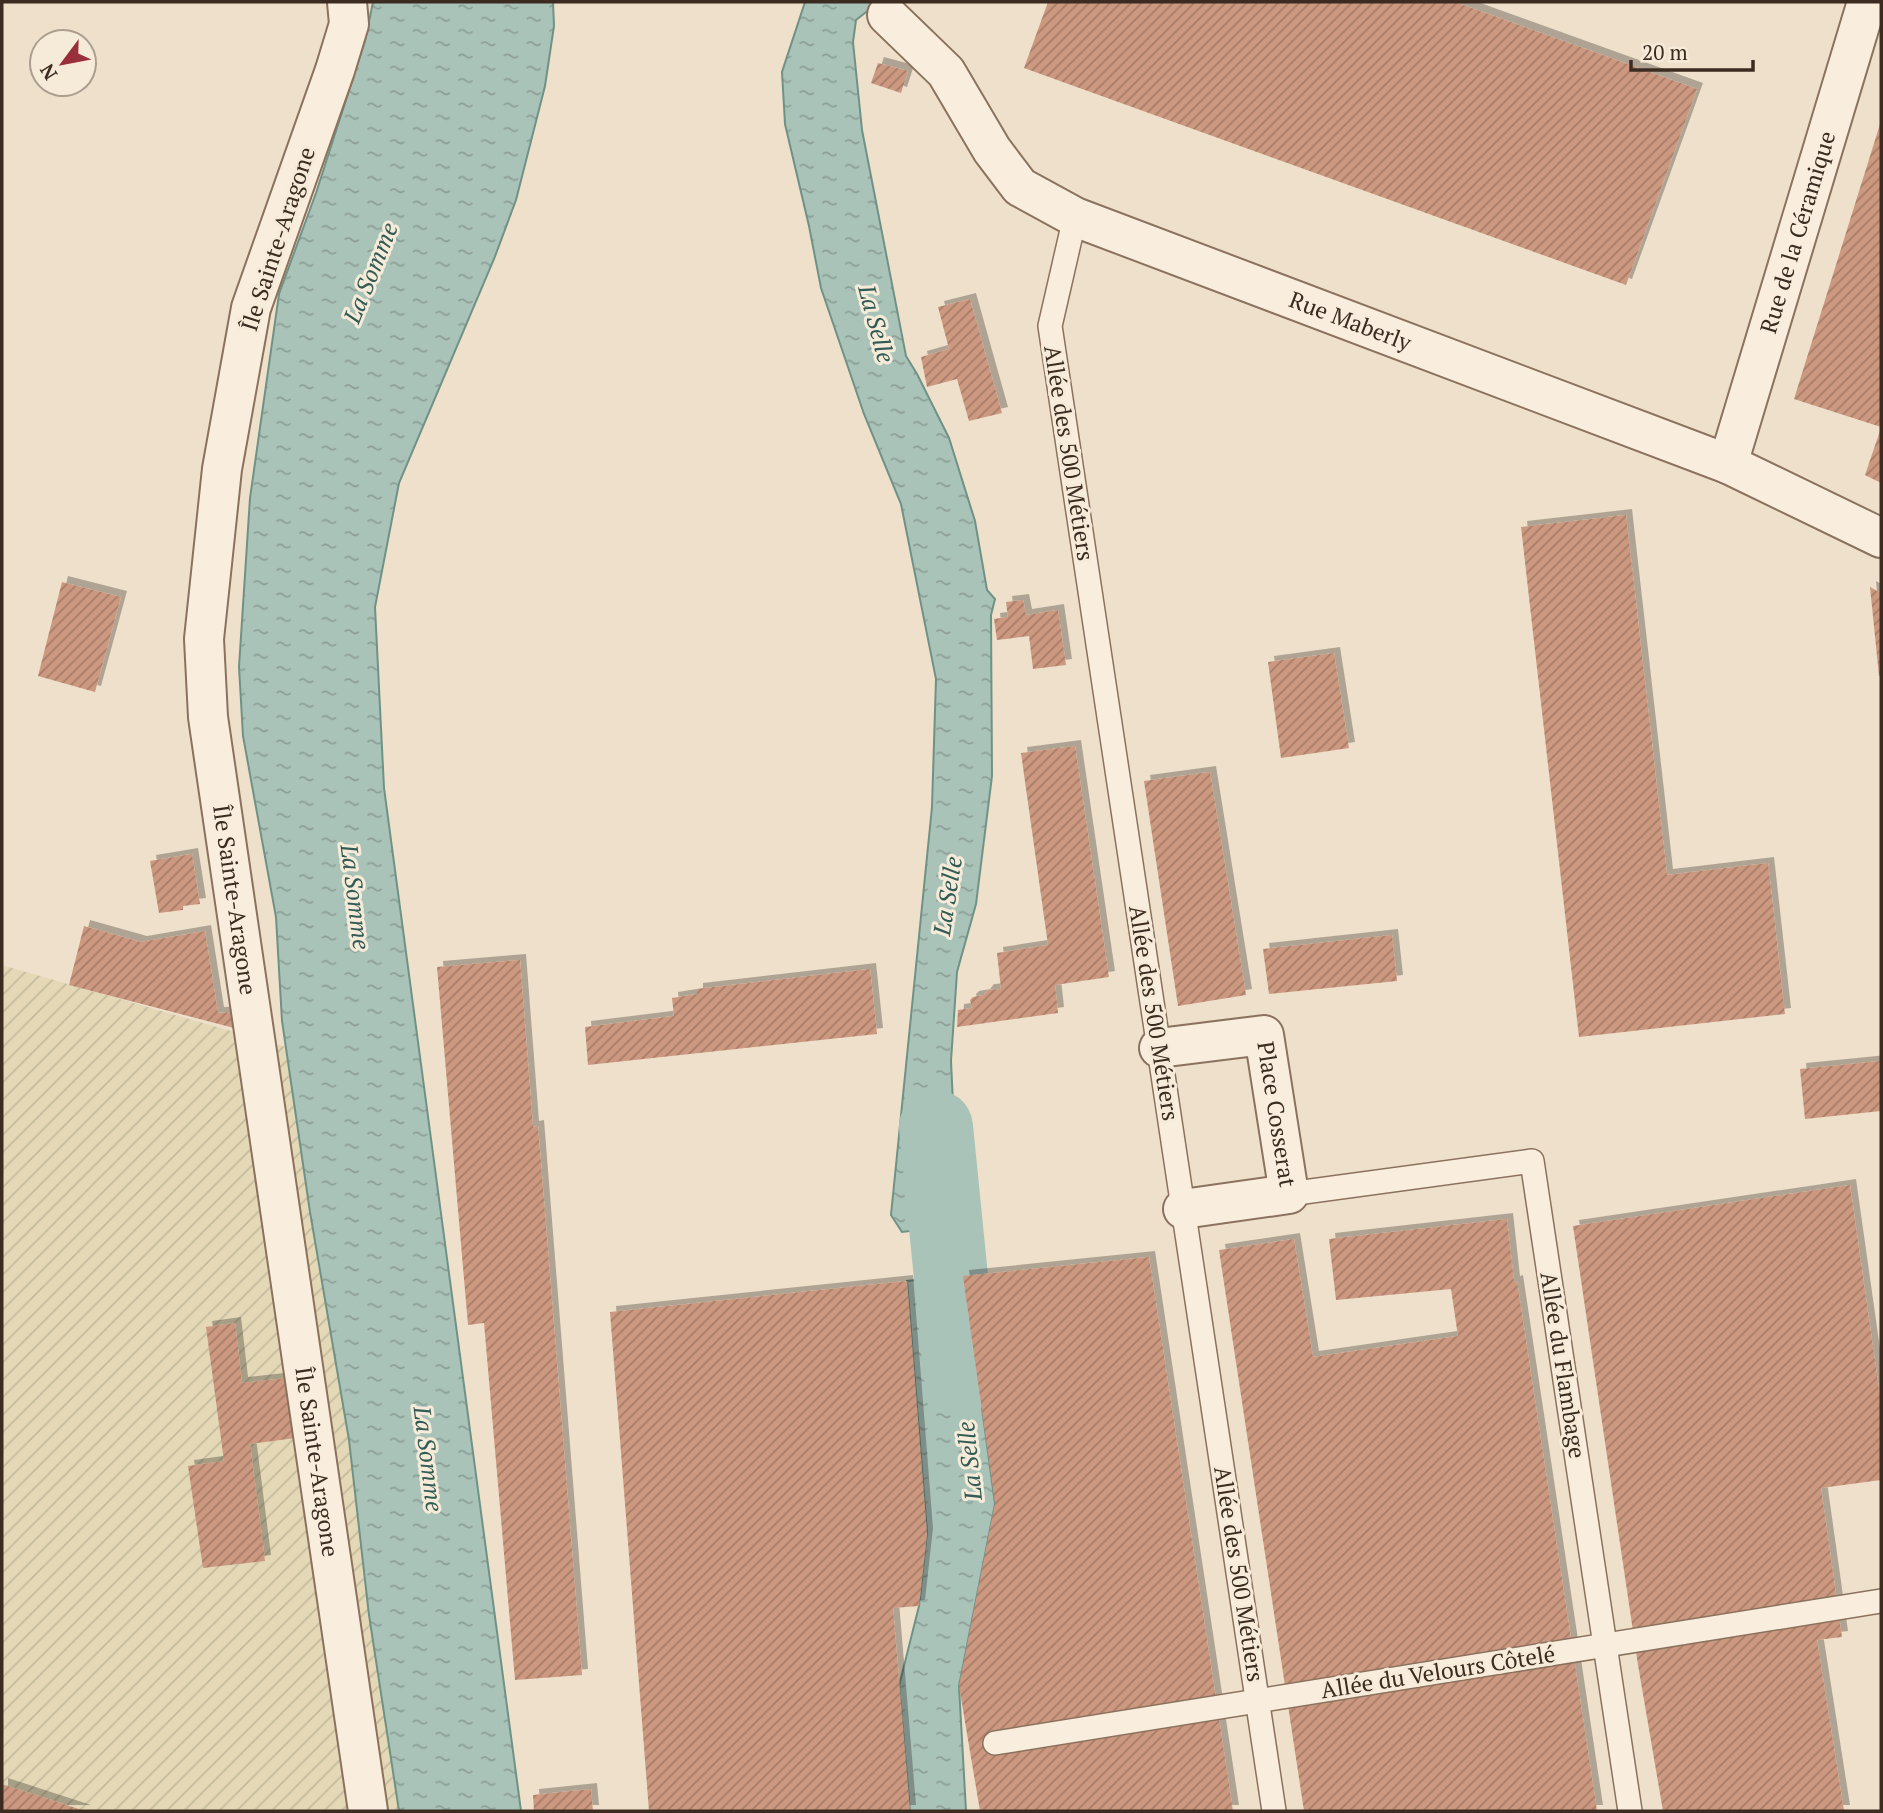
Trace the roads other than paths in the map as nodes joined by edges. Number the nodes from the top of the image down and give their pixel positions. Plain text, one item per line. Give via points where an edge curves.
1 (347, 2) edge
2 (1867, 2) edge
3 (887, 15) dead end
4 (1075, 217) junction
5 (1728, 464) junction
6 (1881, 537) edge
7 (1159, 1048) junction
8 (1289, 1194) junction
9 (1183, 1209) junction
10 (1881, 1601) edge
11 (1605, 1646) junction
12 (1258, 1701) junction
13 (995, 1743) dead end
14 (368, 1811) edge
15 (1274, 1811) edge
16 (1630, 1811) edge

1 - 14 street, Île Sainte-Aragone via 349,24 335,69 251,309 222,469 204,639 208,717
2 - 5 street, Rue de la Céramique
3 - 4 street, Rue Maberly via 946,72 992,150 1020,187
4 - 5 street, Rue Maberly
4 - 7 lane, Allée des 500 Métiers via 1050,326
5 - 6 street, Rue Maberly
7 - 8 street, Place Cosserat via 1264,1035
7 - 9 lane, Allée des 500 Métiers
8 - 9 street, Place Cosserat
8 - 11 lane, Allée du Flambage via 1532,1161
9 - 12 lane, Allée des 500 Métiers
10 - 11 lane, Allée du Velours Côtelé
11 - 12 lane, Allée du Velours Côtelé
11 - 16 lane, Allée du Flambage
12 - 13 lane, Allée du Velours Côtelé
12 - 15 lane, Allée des 500 Métiers

